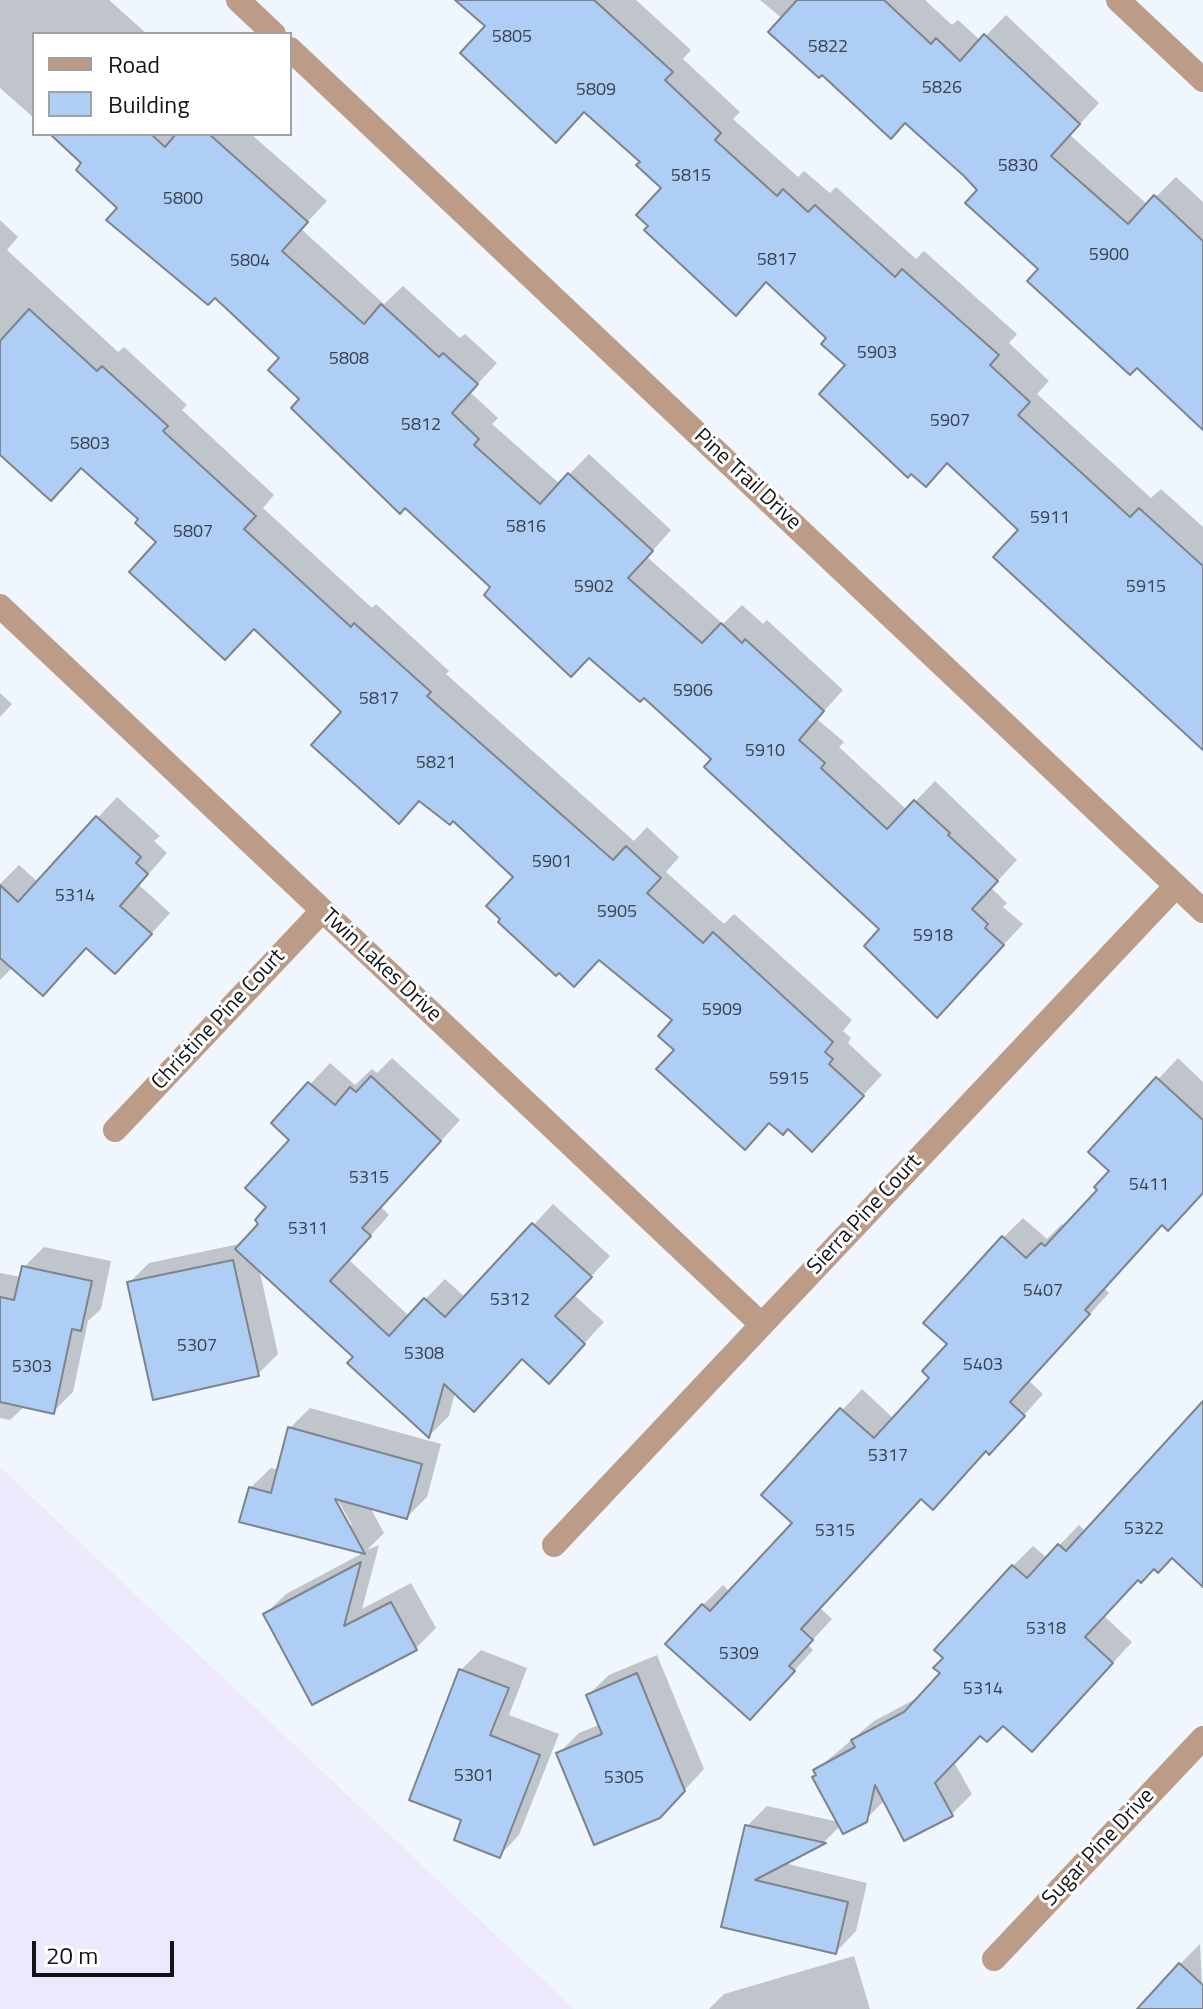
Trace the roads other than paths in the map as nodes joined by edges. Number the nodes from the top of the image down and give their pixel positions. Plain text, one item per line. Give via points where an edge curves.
1 (238, 0) edge
2 (1118, 0) edge
3 (272, 32) edge
4 (292, 51) edge
5 (1203, 80) edge
6 (0, 606) edge
7 (1176, 886) junction
8 (322, 911) junction
9 (1203, 911) edge
10 (115, 1130) dead end
11 (762, 1325) junction
12 (554, 1545) dead end
13 (1203, 1738) edge
14 (994, 1959) dead end

1 - 3 street
2 - 5 street
4 - 7 street, Pine Trail Drive
6 - 8 street, Twin Lakes Drive
7 - 9 street, Pine Trail Drive
7 - 11 street, Sierra Pine Court
8 - 10 street, Christine Pine Court
8 - 11 street, Twin Lakes Drive
11 - 12 street, Sierra Pine Court
13 - 14 street, Sugar Pine Drive

